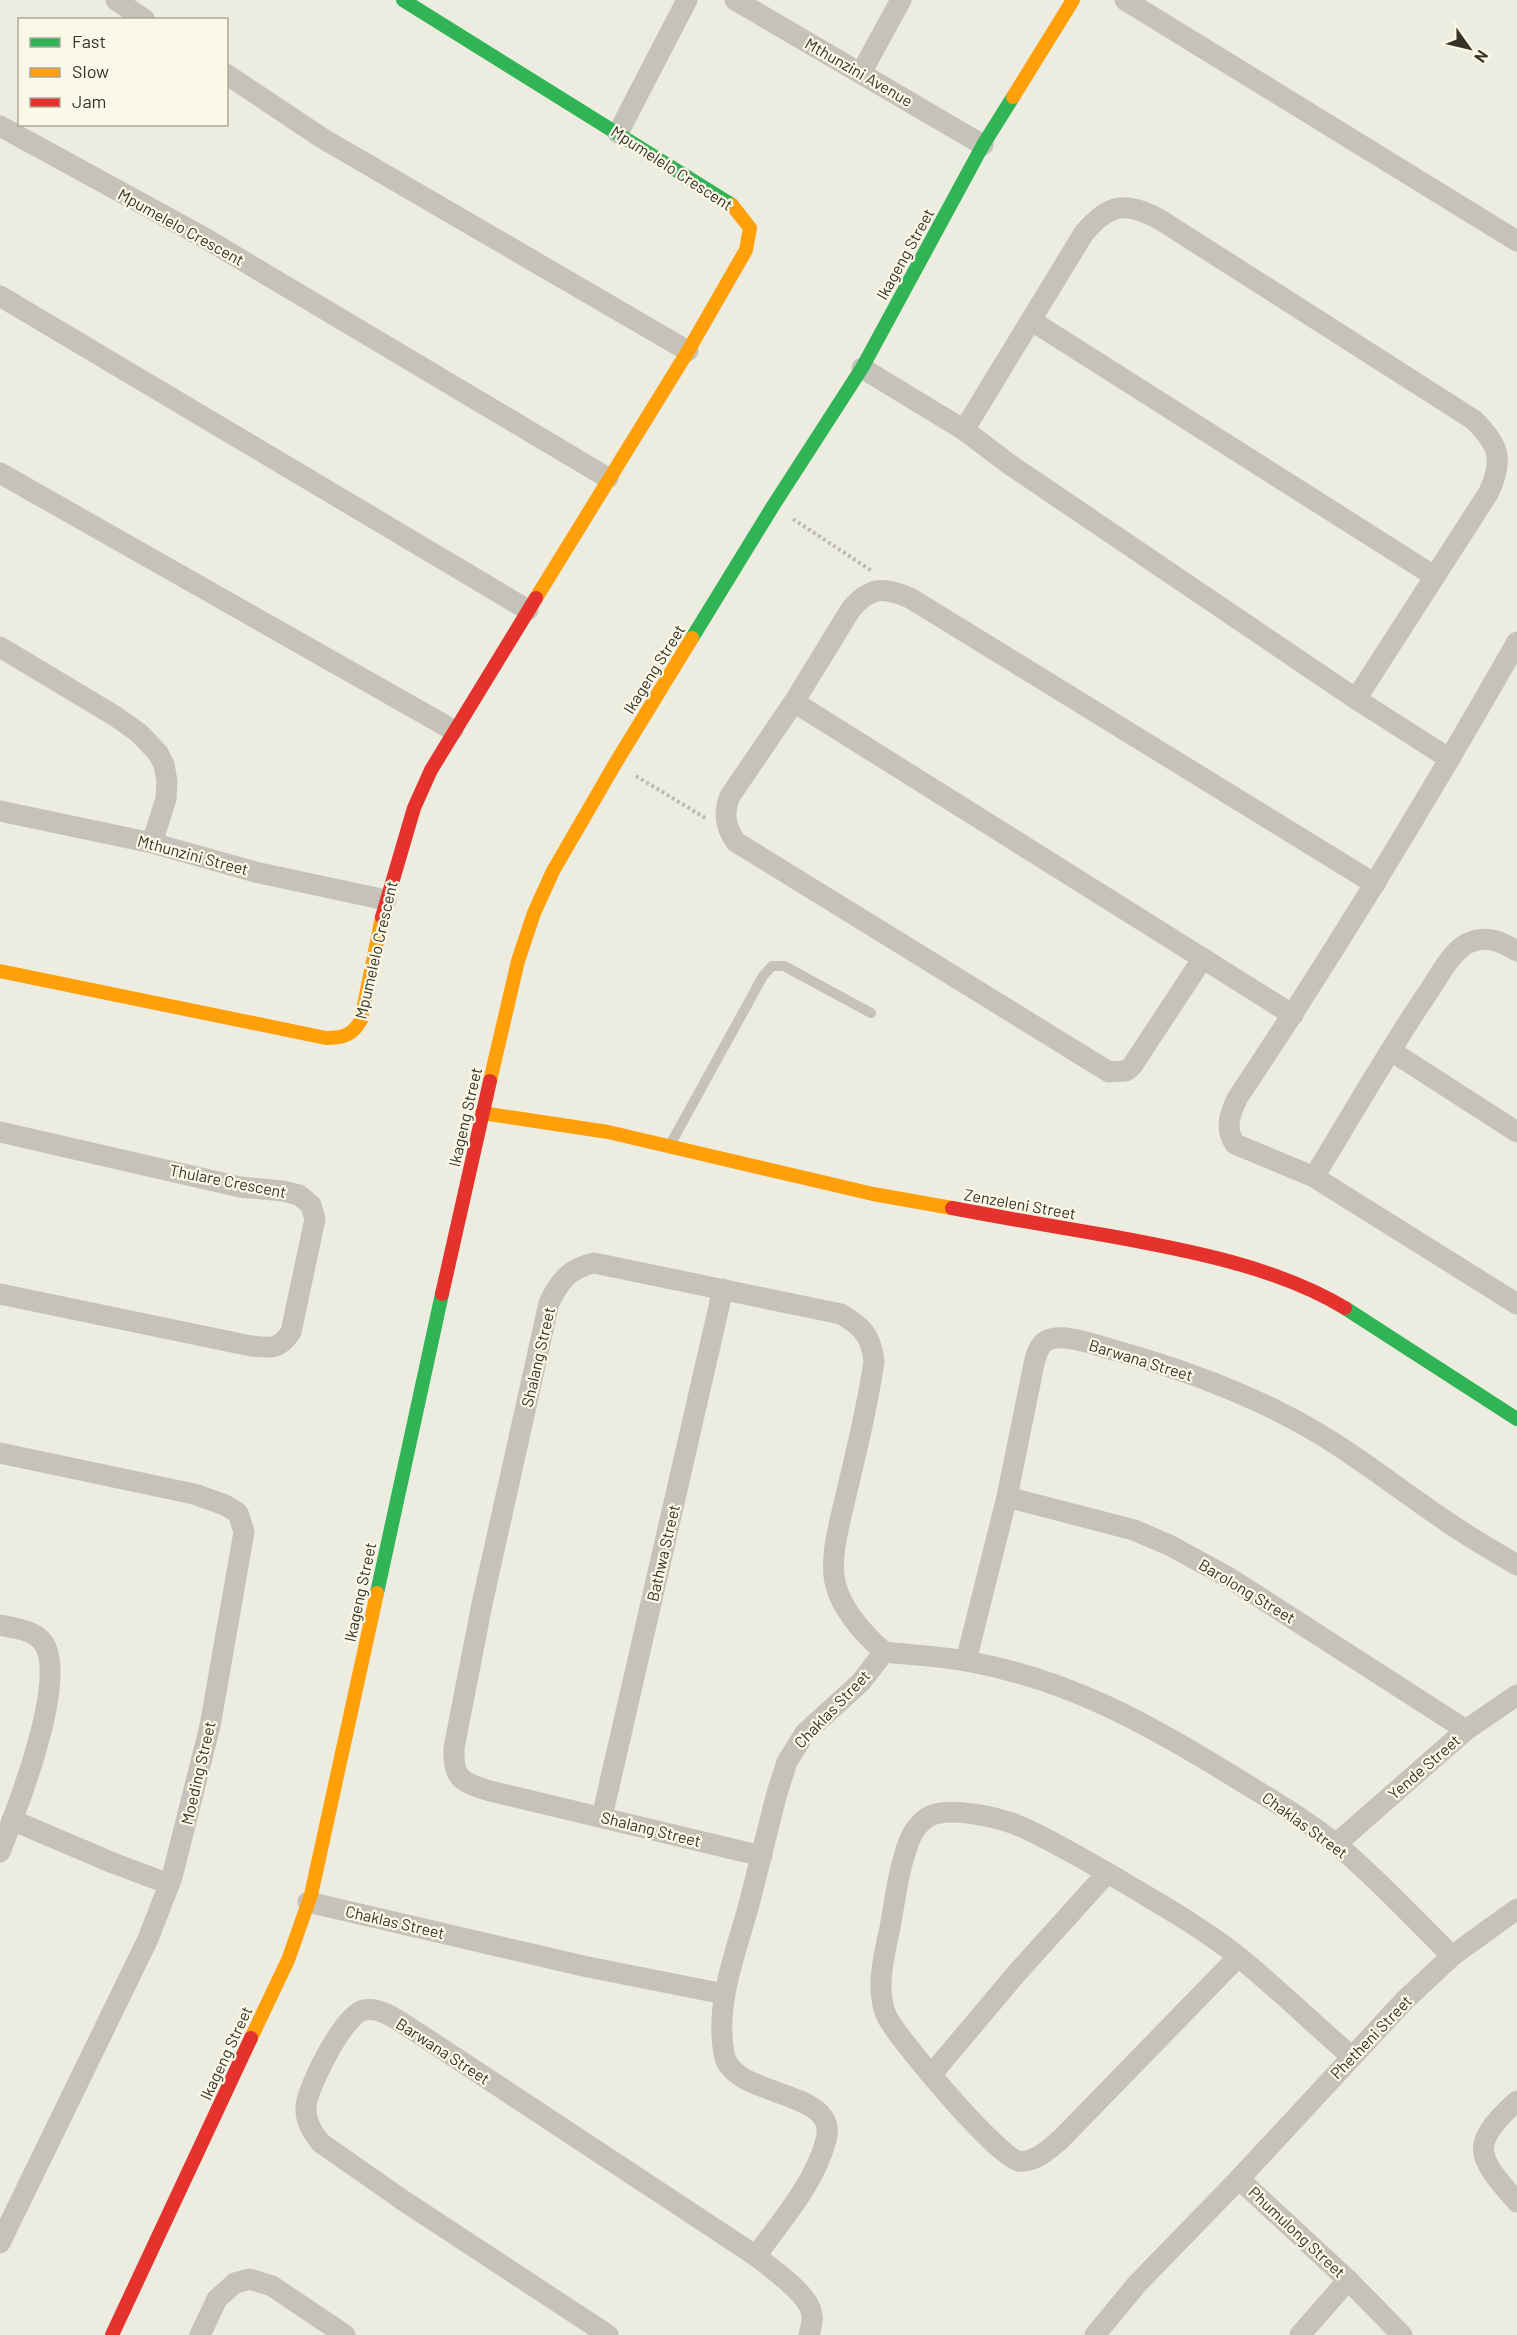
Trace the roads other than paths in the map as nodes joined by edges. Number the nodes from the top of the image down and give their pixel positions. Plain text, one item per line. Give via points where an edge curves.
1 (116, 0) edge
2 (403, 0) edge
3 (687, 0) edge
4 (735, 0) edge
5 (901, 0) edge
6 (1073, 0) edge
7 (1125, 0) edge
8 (142, 18) edge
9 (861, 73) junction
10 (228, 75) edge
11 (0, 126) edge
12 (618, 133) junction
13 (983, 145) junction
14 (1517, 241) edge
15 (0, 296) edge
16 (1032, 321) junction
17 (688, 351) junction
18 (862, 368) junction
19 (964, 430) junction
20 (0, 473) edge
21 (608, 478) junction
22 (1434, 576) junction
23 (528, 610) junction
24 (1517, 642) edge
25 (0, 647) edge
26 (1356, 699) junction
27 (794, 702) junction
28 (453, 730) junction
29 (1450, 759) junction
30 (0, 811) edge
31 (152, 843) junction
32 (1375, 884) junction
33 (386, 900) junction
34 (1517, 951) edge
35 (1203, 958) junction
36 (0, 972) edge
37 (871, 1013) dead end
38 (1293, 1015) junction
39 (1391, 1051) junction
40 (482, 1113) junction
41 (1517, 1131) edge
42 (0, 1132) edge
43 (669, 1147) junction
44 (1314, 1178) junction
45 (723, 1289) junction
46 (0, 1294) edge
47 (1517, 1304) edge
48 (1517, 1419) edge
49 (0, 1453) edge
50 (1007, 1497) junction
51 (1517, 1565) edge
52 (0, 1625) edge
53 (884, 1652) junction
54 (966, 1661) junction
55 (1517, 1695) edge
56 (1466, 1730) junction
57 (10, 1811) edge
58 (602, 1817) junction
59 (1336, 1844) junction
60 (0, 1852) edge
61 (762, 1856) junction
62 (1107, 1873) junction
63 (169, 1884) junction
64 (308, 1902) junction
65 (1517, 1909) edge
66 (1452, 1956) junction
67 (1238, 1957) junction
68 (724, 1994) junction
69 (1351, 2056) junction
70 (931, 2075) junction
71 (1517, 2101) edge
72 (1239, 2179) junction
73 (1517, 2202) edge
74 (0, 2243) edge
75 (756, 2256) junction
76 (1348, 2280) junction
77 (112, 2335) edge
78 (200, 2335) edge
79 (345, 2335) edge
80 (608, 2335) edge
81 (808, 2335) edge
82 (1095, 2335) edge
83 (1300, 2335) edge
84 (1402, 2335) edge

1 - 8 street
2 - 12 street, Mpumelelo Crescent
3 - 12 street
4 - 9 street, Mthunzini Avenue
5 - 9 street
6 - 13 street, Ikageng Street
7 - 14 street
9 - 13 street, Mthunzini Avenue
10 - 17 street via 322,138
11 - 21 street, Mpumelelo Crescent via 202,237
12 - 17 street, Mpumelelo Crescent via 735,207 750,228 746,250
13 - 18 street, Ikageng Street
15 - 23 street
16 - 19 street
16 - 22 street
16 - 22 street via 1084,233 1104,213 1132,207 1159,219 1474,420 1490,436 1498,458 1496,476
17 - 21 street, Mpumelelo Crescent
18 - 19 street
18 - 40 street, Ikageng Street via 773,506 553,872 518,961
19 - 26 street
20 - 28 street
21 - 23 street, Mpumelelo Crescent
22 - 26 street
23 - 28 street, Mpumelelo Crescent
24 - 29 street
25 - 31 street via 115,716 158,753 167,781 166,799
26 - 29 street
27 - 32 street via 862,596 881,590 898,593
27 - 35 street
27 - 35 street via 730,796 726,814 730,834 759,858 1109,1072 1126,1071 1132,1066
28 - 33 street, Mpumelelo Crescent via 414,808
29 - 32 street
30 - 31 street, Mthunzini Street
31 - 33 street, Mthunzini Street via 255,872
32 - 38 street
33 - 36 street, Mpumelelo Crescent via 361,1020 345,1038 326,1038
34 - 39 street via 1491,939 1464,945
35 - 38 street
37 - 43 lane via 784,966 772,966
38 - 44 street via 1238,1097 1228,1128 1235,1144
39 - 41 street
39 - 44 street
40 - 43 street, Zenzeleni Street via 608,1132
40 - 64 street, Ikageng Street
42 - 46 street, Thulare Crescent via 240,1187 291,1193 311,1205 315,1219 291,1332 276,1347 251,1346
43 - 48 street, Zenzeleni Street via 873,1194 1223,1259 1300,1286 1342,1306
44 - 47 street
45 - 53 street, Shalang Street via 841,1314 866,1333 872,1346 870,1388 837,1536 834,1570 844,1605 865,1635
45 - 58 street, Bathwa Street
45 - 58 street, Shalang Street via 594,1263 581,1265 566,1276 549,1304 482,1604 453,1748 453,1766 472,1786
49 - 63 street, Moeding Street via 194,1494 225,1505 241,1517 244,1543 210,1726
50 - 51 street, Barwana Street via 1038,1350 1046,1341 1071,1338 1230,1388 1293,1419
50 - 54 street, Barwana Street
50 - 56 street, Barolong Street via 1134,1530 1169,1545 1228,1577
52 - 57 street via 40,1639 48,1651 50,1666 46,1712
53 - 54 street, Chaklas Street
53 - 61 street, Chaklas Street via 861,1682 805,1733 794,1749 781,1777
54 - 59 street, Chaklas Street via 1074,1690 1117,1709 1263,1794
55 - 56 street, Yende Street
56 - 59 street, Yende Street
57 - 60 street
57 - 63 street via 113,1863
58 - 61 street, Shalang Street
59 - 66 street, Chaklas Street
61 - 68 street, Chaklas Street
62 - 67 street via 1180,1916
62 - 70 street
62 - 70 street via 1020,1826 995,1818 957,1812 929,1816 920,1824 910,1838 900,1877 881,1982 887,2017
63 - 74 street, Moeding Street via 148,1939
64 - 68 street, Chaklas Street via 583,1966
64 - 77 street, Ikageng Street via 288,1960
65 - 66 street, Phetheni Street
66 - 69 street, Phetheni Street
67 - 69 street
67 - 70 street via 1060,2140 1036,2158 1009,2158
68 - 75 street via 721,2031 725,2058 730,2065 748,2079 810,2105 825,2117 827,2125 827,2138 808,2179
69 - 72 street, Phetheni Street
71 - 73 street via 1483,2142 1483,2157
72 - 76 street, Phumulong Street
72 - 82 street, Phumulong Street via 1137,2284
75 - 80 street, Barwana Street via 418,2033 377,2012 357,2013 337,2038 309,2095 307,2114 311,2131 321,2143 404,2201
75 - 81 street, Barwana Street via 790,2284 811,2309 813,2322
76 - 83 street
76 - 84 street, Phumulong Street
78 - 79 street via 217,2299 235,2283 250,2279 286,2294

